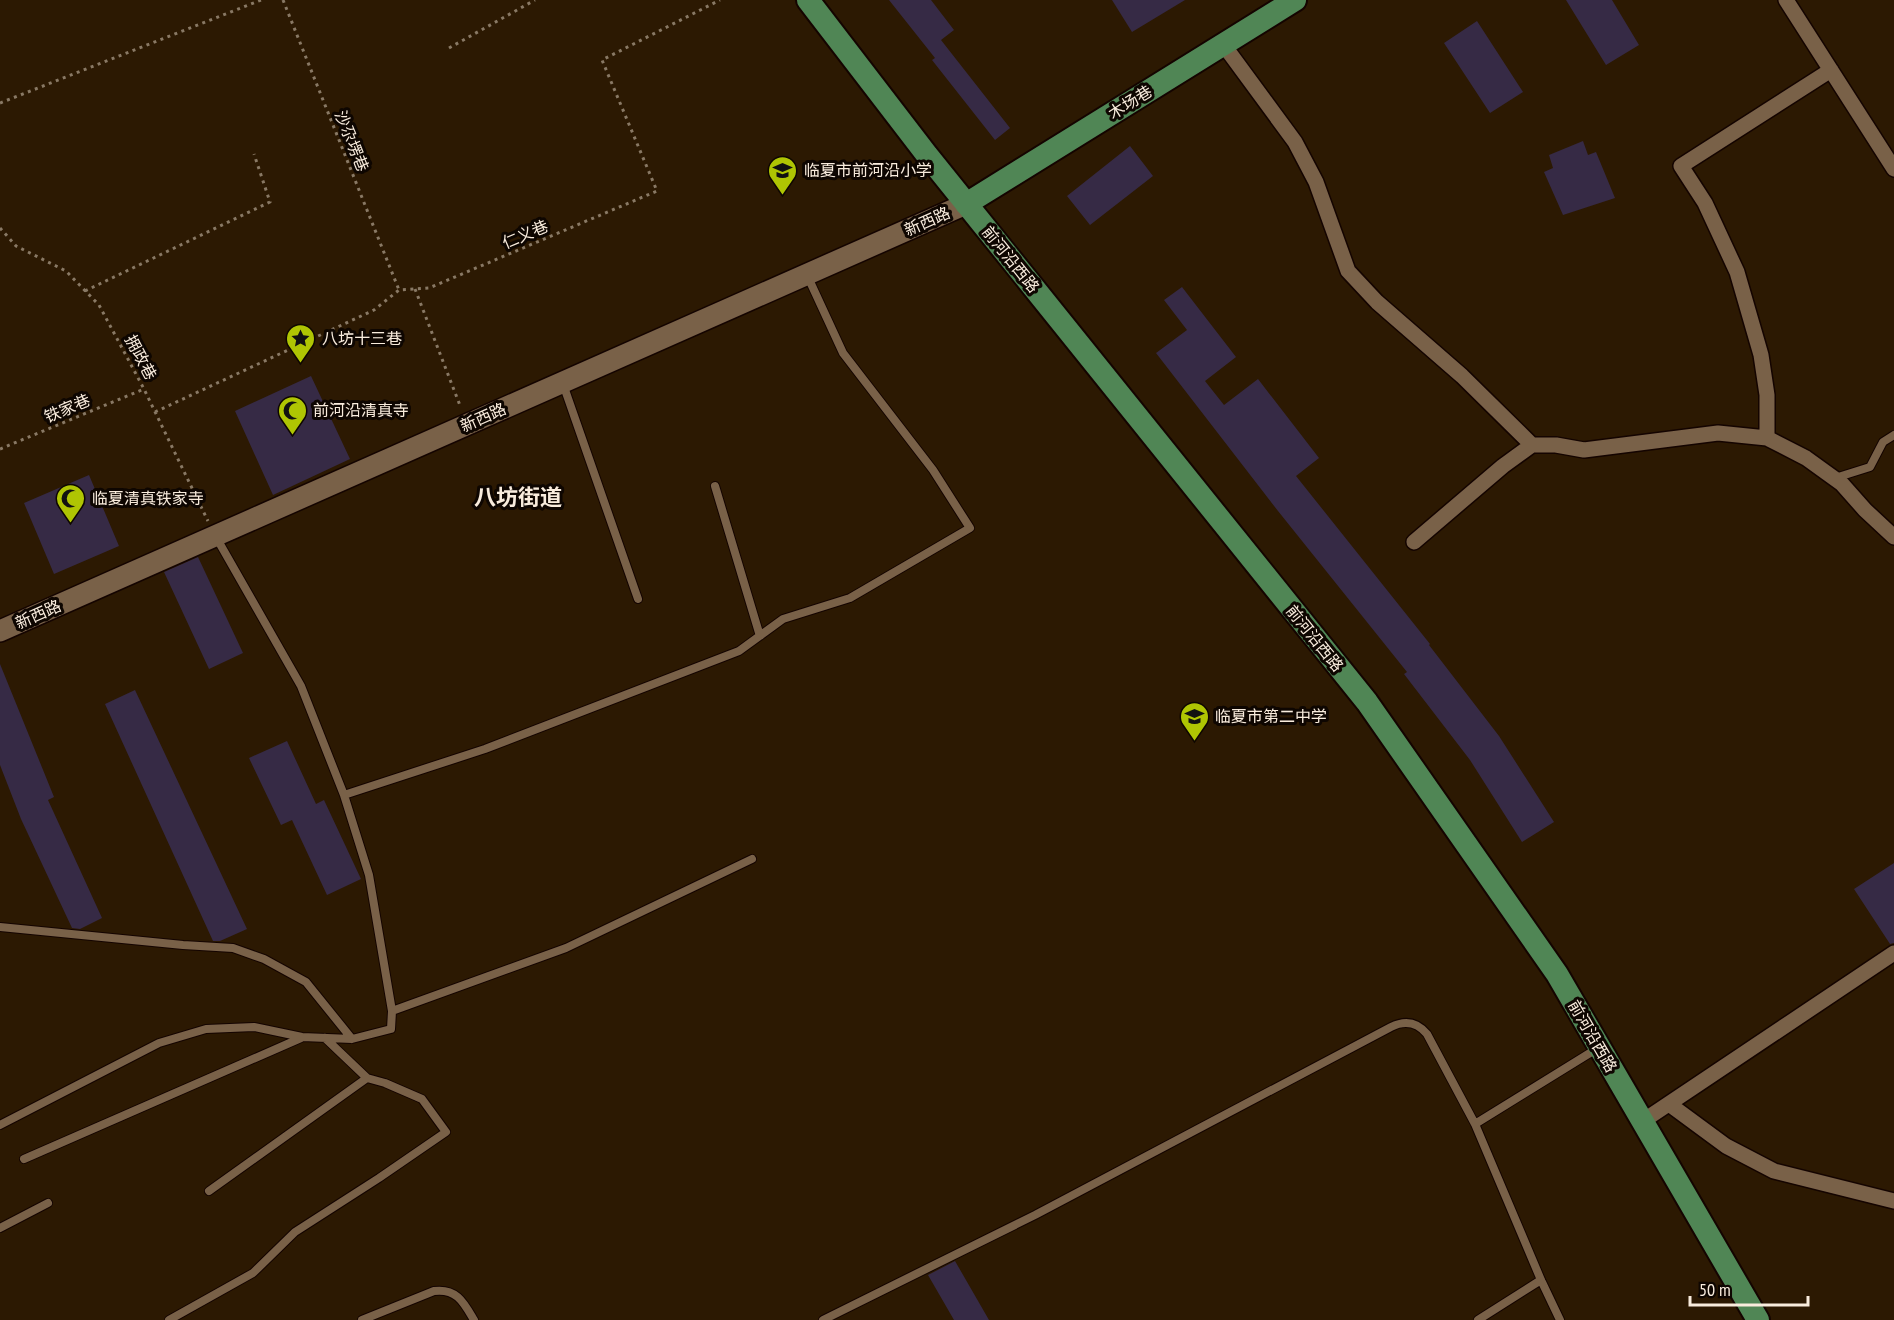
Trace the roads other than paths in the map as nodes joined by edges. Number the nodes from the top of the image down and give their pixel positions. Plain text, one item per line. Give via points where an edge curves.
1 (808, 0) edge
2 (1295, 0) edge
3 (1786, 0) edge
4 (1223, 44) junction
5 (1831, 70) junction
6 (1894, 169) edge
7 (966, 204) junction
8 (807, 274) junction
9 (562, 382) junction
10 (1894, 435) edge
11 (1767, 438) junction
12 (1532, 445) junction
13 (1835, 478) junction
14 (715, 486) dead end
15 (216, 536) junction
16 (1894, 537) edge
17 (1414, 542) dead end
18 (638, 599) dead end
19 (0, 631) edge
20 (760, 636) junction
21 (344, 795) junction
22 (752, 859) dead end
23 (0, 927) edge
24 (1894, 953) edge
25 (392, 1011) junction
26 (302, 1037) junction
27 (326, 1038) junction
28 (352, 1039) junction
29 (1599, 1047) junction
30 (368, 1078) junction
31 (1669, 1104) junction
32 (1642, 1121) junction
33 (1475, 1124) junction
34 (0, 1125) edge
35 (24, 1159) dead end
36 (209, 1191) dead end
37 (1894, 1201) edge
38 (48, 1203) dead end
39 (0, 1228) edge
40 (1541, 1280) junction
41 (169, 1320) edge
42 (362, 1320) edge
43 (474, 1320) edge
44 (823, 1320) edge
45 (1478, 1320) edge
46 (1560, 1320) edge
47 (1758, 1320) edge

1 - 7 main road, 前河沿西路
2 - 4 main road, 木场巷
3 - 5 street
4 - 7 main road, 木场巷
4 - 12 street via 1295,142 1316,182 1348,271
5 - 6 street
5 - 11 street via 1682,166 1705,203 1737,272 1761,356 1767,395
7 - 8 main road, 新西路
7 - 29 main road, 前河沿西路 via 1367,702 1557,974
8 - 9 main road, 新西路
8 - 20 lane via 843,353 933,470 970,528 850,598 783,619
9 - 15 main road, 新西路
9 - 18 lane
10 - 13 lane via 1883,442 1870,467
11 - 12 street via 1718,433 1584,450
11 - 13 street
12 - 17 street
13 - 16 street
14 - 20 lane
15 - 19 main road, 新西路
15 - 21 lane via 301,686
20 - 21 lane via 739,651 496,745
21 - 25 lane via 369,875
22 - 25 lane via 566,948
23 - 28 lane via 233,948 264,959 306,982
24 - 31 street
25 - 28 lane via 391,1029
26 - 27 lane
26 - 34 lane via 254,1027 206,1029 159,1043
26 - 35 lane
27 - 28 lane
27 - 30 lane
29 - 32 main road, 前河沿西路
29 - 33 lane
30 - 36 lane
30 - 41 lane via 422,1099 446,1132 295,1232 253,1273
31 - 32 street
31 - 37 street via 1726,1146 1774,1171
32 - 47 main road, 前河沿西路
33 - 40 lane
33 - 44 lane via 1427,1034 1414,1024 1398,1023 1035,1215
38 - 39 lane
40 - 45 lane
40 - 46 lane
42 - 43 lane via 442,1290 457,1295

